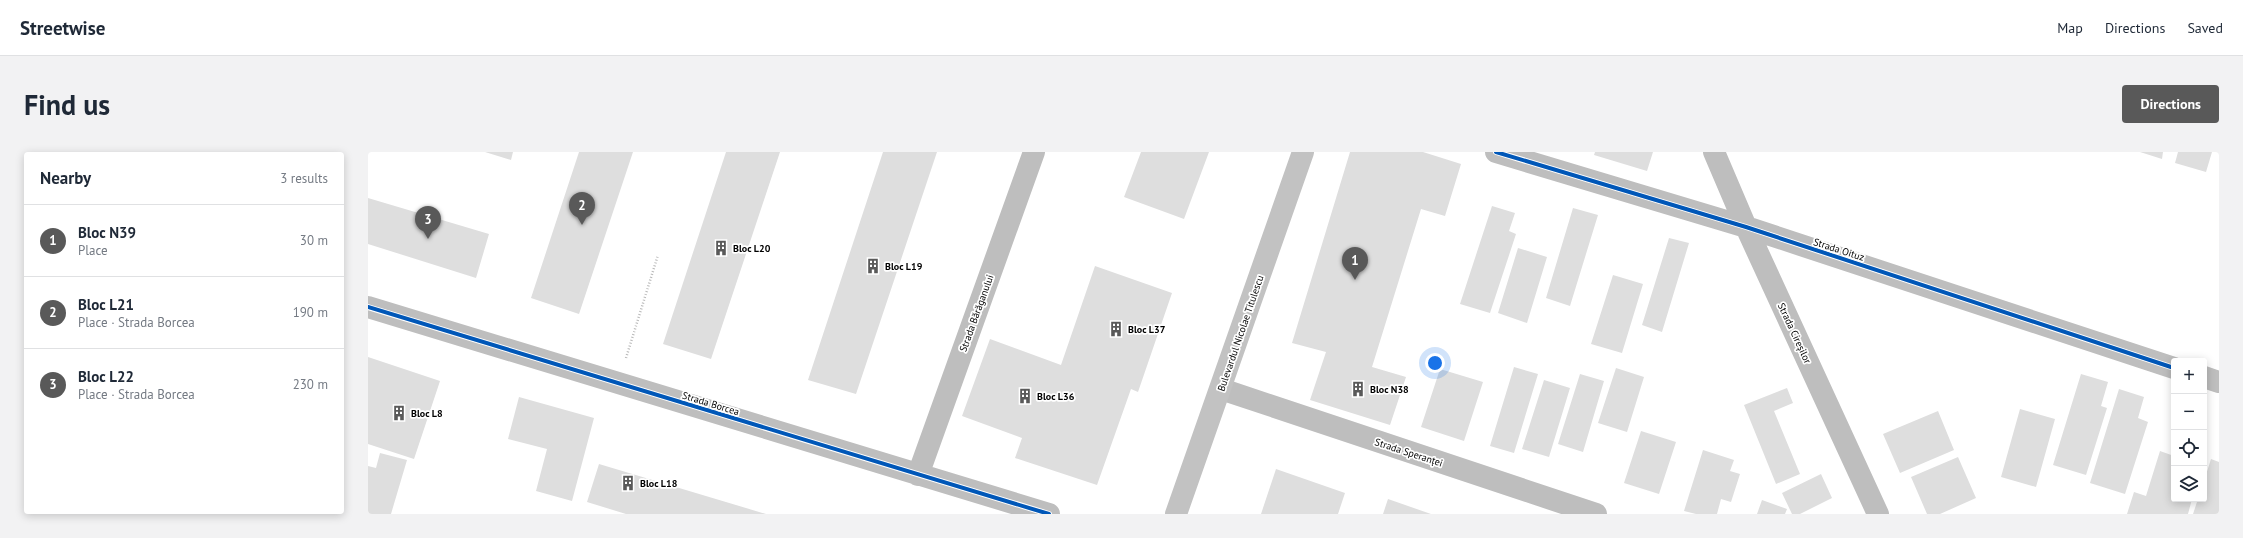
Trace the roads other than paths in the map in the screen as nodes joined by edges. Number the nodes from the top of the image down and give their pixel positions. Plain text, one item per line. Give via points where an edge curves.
1 (1034, 152) edge
2 (1303, 152) edge
3 (1496, 152) edge
4 (1714, 152) edge
5 (1746, 228) junction
6 (368, 307) edge
7 (2171, 367) edge
8 (2207, 379) edge
9 (2219, 382) edge
10 (1221, 389) junction
11 (918, 475) junction
12 (1049, 514) edge
13 (1176, 514) edge
14 (1596, 514) edge
15 (1878, 514) edge

1 - 11 street, Strada Bărăganului
2 - 10 main road, Bulevardul Nicolae Titulescu
3 - 5 street, Strada Oituz
4 - 5 street, Strada Cireșilor
5 - 7 street, Strada Oituz
5 - 15 street, Strada Cireșilor
6 - 11 street, Strada Borcea
8 - 9 street
10 - 13 main road, Bulevardul Nicolae Titulescu
10 - 14 street, Strada Speranței
11 - 12 street, Strada Borcea

